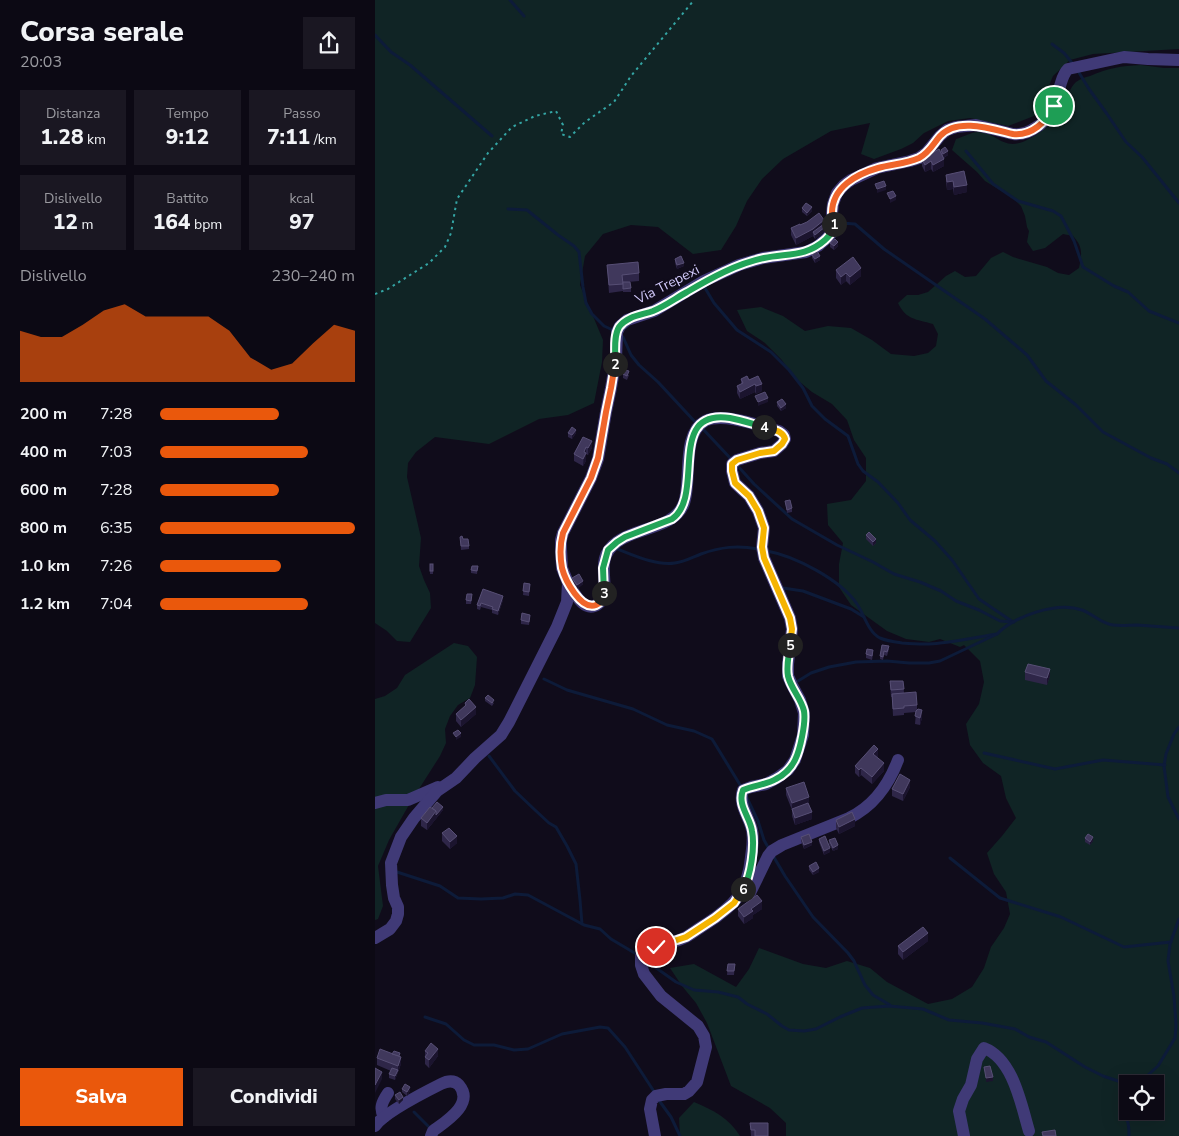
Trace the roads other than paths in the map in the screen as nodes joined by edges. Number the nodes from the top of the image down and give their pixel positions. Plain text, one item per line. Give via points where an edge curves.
1 (1179, 60) edge
2 (568, 583) junction
3 (898, 760) dead end
4 (443, 786) junction
5 (375, 803) edge
6 (715, 918) junction
7 (375, 938) edge
8 (388, 1093) dead end
9 (379, 1122) edge
10 (1029, 1131) dead end
11 (431, 1136) edge
12 (655, 1136) edge
13 (964, 1136) edge

1 - 2 street, Via Trepexi via 1124,57 1068,69 1051,114 1029,132 1013,134 976,125 947,130 919,158 877,168 844,185 833,204 834,230 807,252 763,258 739,266 704,281 654,311 627,320 617,332 616,359 598,458 561,540 562,568
2 - 4 street, Via Trepexi via 567,602 557,627 501,735 456,778
2 - 6 street via 587,606 599,603 604,594 603,568 608,550 625,537 677,515 686,498 692,437 705,421 729,418 784,435 782,444 774,451 737,460 732,464 732,471 735,483 749,496 758,511 764,528 764,558 790,618 788,676 804,713 803,734 795,760 788,770 766,784 743,790 742,805 753,832 751,867 746,884 734,903
3 - 6 street via 883,790 868,805 855,815 772,851 741,907 731,914
4 - 5 street via 408,800
4 - 7 street via 401,837 391,863 398,914 390,929
6 - 12 street via 686,937 651,949 641,956 644,974 661,996 698,1026 706,1047 697,1082 689,1091 656,1096 652,1100 650,1108
8 - 9 street via 381,1104
9 - 11 street via 441,1084 448,1081 457,1083 463,1104
10 - 13 street via 1007,1066 991,1050 984,1048 959,1111

